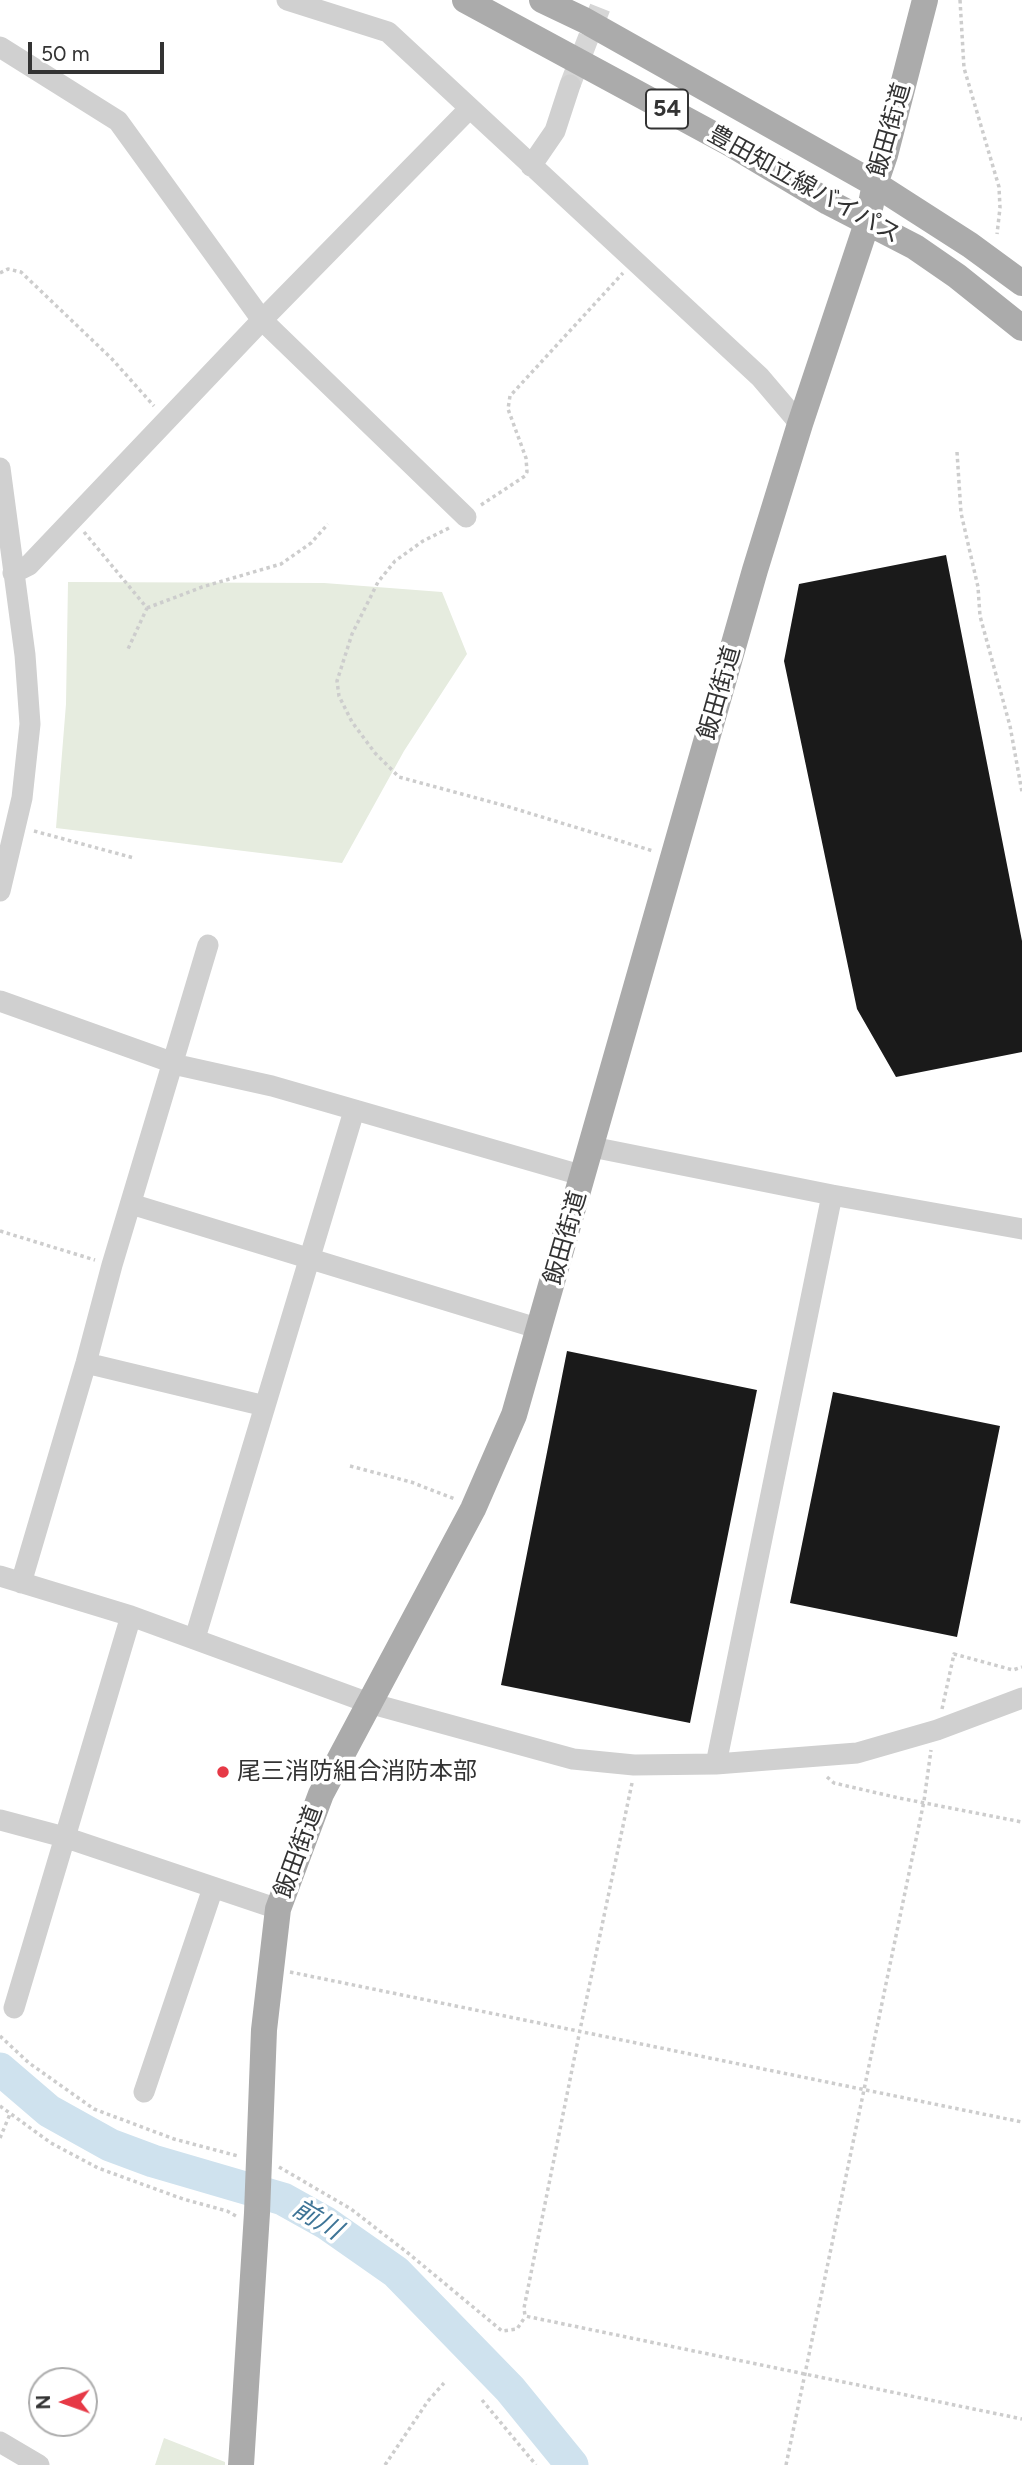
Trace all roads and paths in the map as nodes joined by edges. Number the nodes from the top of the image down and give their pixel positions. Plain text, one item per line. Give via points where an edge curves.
1 (287, 0) edge
2 (465, 0) edge
3 (542, 0) edge
4 (925, 0) edge
5 (960, 0) edge
6 (331, 6) edge
7 (0, 47) edge
8 (570, 85) tunnel mouth
9 (470, 108) junction
10 (531, 166) junction
11 (875, 184) junction
12 (867, 223) junction
13 (997, 233) dead end
14 (634, 262) junction
15 (0, 273) edge
16 (1022, 283) edge
17 (262, 320) junction
18 (1022, 328) edge
19 (168, 419) junction
20 (800, 424) junction
21 (957, 453) dead end
22 (0, 468) edge
23 (466, 517) junction
24 (74, 519) junction
25 (328, 524) dead end
26 (13, 573) junction
27 (147, 608) junction
28 (128, 649) dead end
29 (1022, 792) edge
30 (15, 827) junction
31 (134, 858) dead end
32 (672, 858) junction
33 (0, 891) edge
34 (208, 945) dead end
35 (0, 1001) edge
36 (172, 1061) junction
37 (354, 1111) junction
38 (592, 1147) junction
39 (584, 1176) junction
40 (832, 1195) junction
41 (131, 1204) junction
42 (1022, 1228) edge
43 (0, 1231) edge
44 (310, 1259) junction
45 (112, 1265) junction
46 (540, 1329) junction
47 (86, 1363) junction
48 (265, 1406) junction
49 (351, 1466) dead end
50 (473, 1509) junction
51 (0, 1576) edge
52 (21, 1583) junction
53 (131, 1616) junction
54 (195, 1638) junction
55 (1022, 1667) edge
56 (1022, 1699) edge
57 (369, 1703) junction
58 (937, 1730) junction
59 (716, 1764) junction
60 (634, 1765) junction
61 (827, 1777) dead end
62 (924, 1801) junction
63 (0, 1820) edge
64 (1022, 1822) edge
65 (64, 1838) junction
66 (213, 1888) junction
67 (278, 1909) junction
68 (270, 1968) junction
69 (14, 2008) dead end
70 (580, 2030) junction
71 (0, 2036) edge
72 (863, 2088) junction
73 (144, 2092) dead end
74 (0, 2106) edge
75 (10, 2113) junction
76 (1022, 2122) edge
77 (0, 2138) edge
78 (259, 2161) junction
79 (257, 2220) junction
80 (525, 2316) junction
81 (806, 2374) junction
82 (444, 2383) dead end
83 (482, 2399) dead end
84 (1022, 2419) edge
85 (0, 2442) edge
86 (40, 2465) edge
87 (241, 2465) edge
88 (385, 2465) edge
89 (536, 2465) edge
90 (786, 2465) edge

1 - 6 street
2 - 12 main road, 豊田知立線バイパス / 54
3 - 11 main road, 豊田知立線バイパス / 54
4 - 11 main road, 飯田街道
5 - 13 path via 964,68 999,187
6 - 9 street via 388,32
7 - 17 street via 118,121
8 - 10 street via 555,131
9 - 10 street
9 - 17 street
10 - 14 street
11 - 12 main road, 飯田街道
11 - 16 main road, 豊田知立線バイパス / 54
12 - 18 main road, 豊田知立線バイパス / 54 via 915,247
12 - 20 main road, 飯田街道
14 - 20 street via 760,377
14 - 23 path via 515,388 508,409 527,472
15 - 19 path via 8,269 21,272
17 - 19 street
17 - 23 street
19 - 24 street
20 - 32 main road, 飯田街道
21 - 29 path via 961,513 980,616 1010,726
22 - 26 street
23 - 32 path via 395,561 378,582 338,675 342,706 363,739 399,777
24 - 26 street via 29,565
24 - 27 path
25 - 27 path via 281,564
26 - 30 street via 30,724
27 - 28 path
30 - 31 path
30 - 33 street
32 - 38 main road, 飯田街道
34 - 36 street
35 - 36 street
36 - 37 street
36 - 41 street
37 - 39 street
37 - 44 street
38 - 39 main road, 飯田街道
38 - 40 street
39 - 46 main road, 飯田街道
40 - 42 street
40 - 59 street
41 - 44 street
41 - 45 street
43 - 45 path
44 - 46 street
44 - 48 street
45 - 47 street
46 - 50 main road, 飯田街道 via 514,1415
47 - 48 street
47 - 52 street
48 - 54 street
49 - 50 path via 411,1482
50 - 57 main road, 飯田街道
51 - 52 street
52 - 53 street
53 - 54 street
53 - 65 street
54 - 57 street
55 - 58 path via 1013,1670 954,1654
56 - 58 street
57 - 60 street via 573,1759
57 - 67 main road, 飯田街道 via 321,1794
58 - 59 street via 857,1753
58 - 62 path
59 - 60 street
60 - 70 path
61 - 62 path via 834,1783
62 - 64 path
62 - 72 path
63 - 65 street
65 - 66 street
65 - 69 street
66 - 67 street
66 - 73 street
67 - 68 main road, 飯田街道
68 - 70 path
68 - 78 main road, 飯田街道
70 - 72 path
70 - 80 path
71 - 78 path via 29,2063 94,2109 174,2139
72 - 76 path
72 - 81 path
74 - 75 path
75 - 77 path
75 - 79 path via 51,2143 98,2168
78 - 79 main road, 飯田街道
78 - 80 path via 278,2166 351,2209 502,2331 517,2329
79 - 87 main road, 飯田街道
80 - 81 path
81 - 84 path
81 - 90 path
82 - 88 path
83 - 89 path
85 - 86 street

